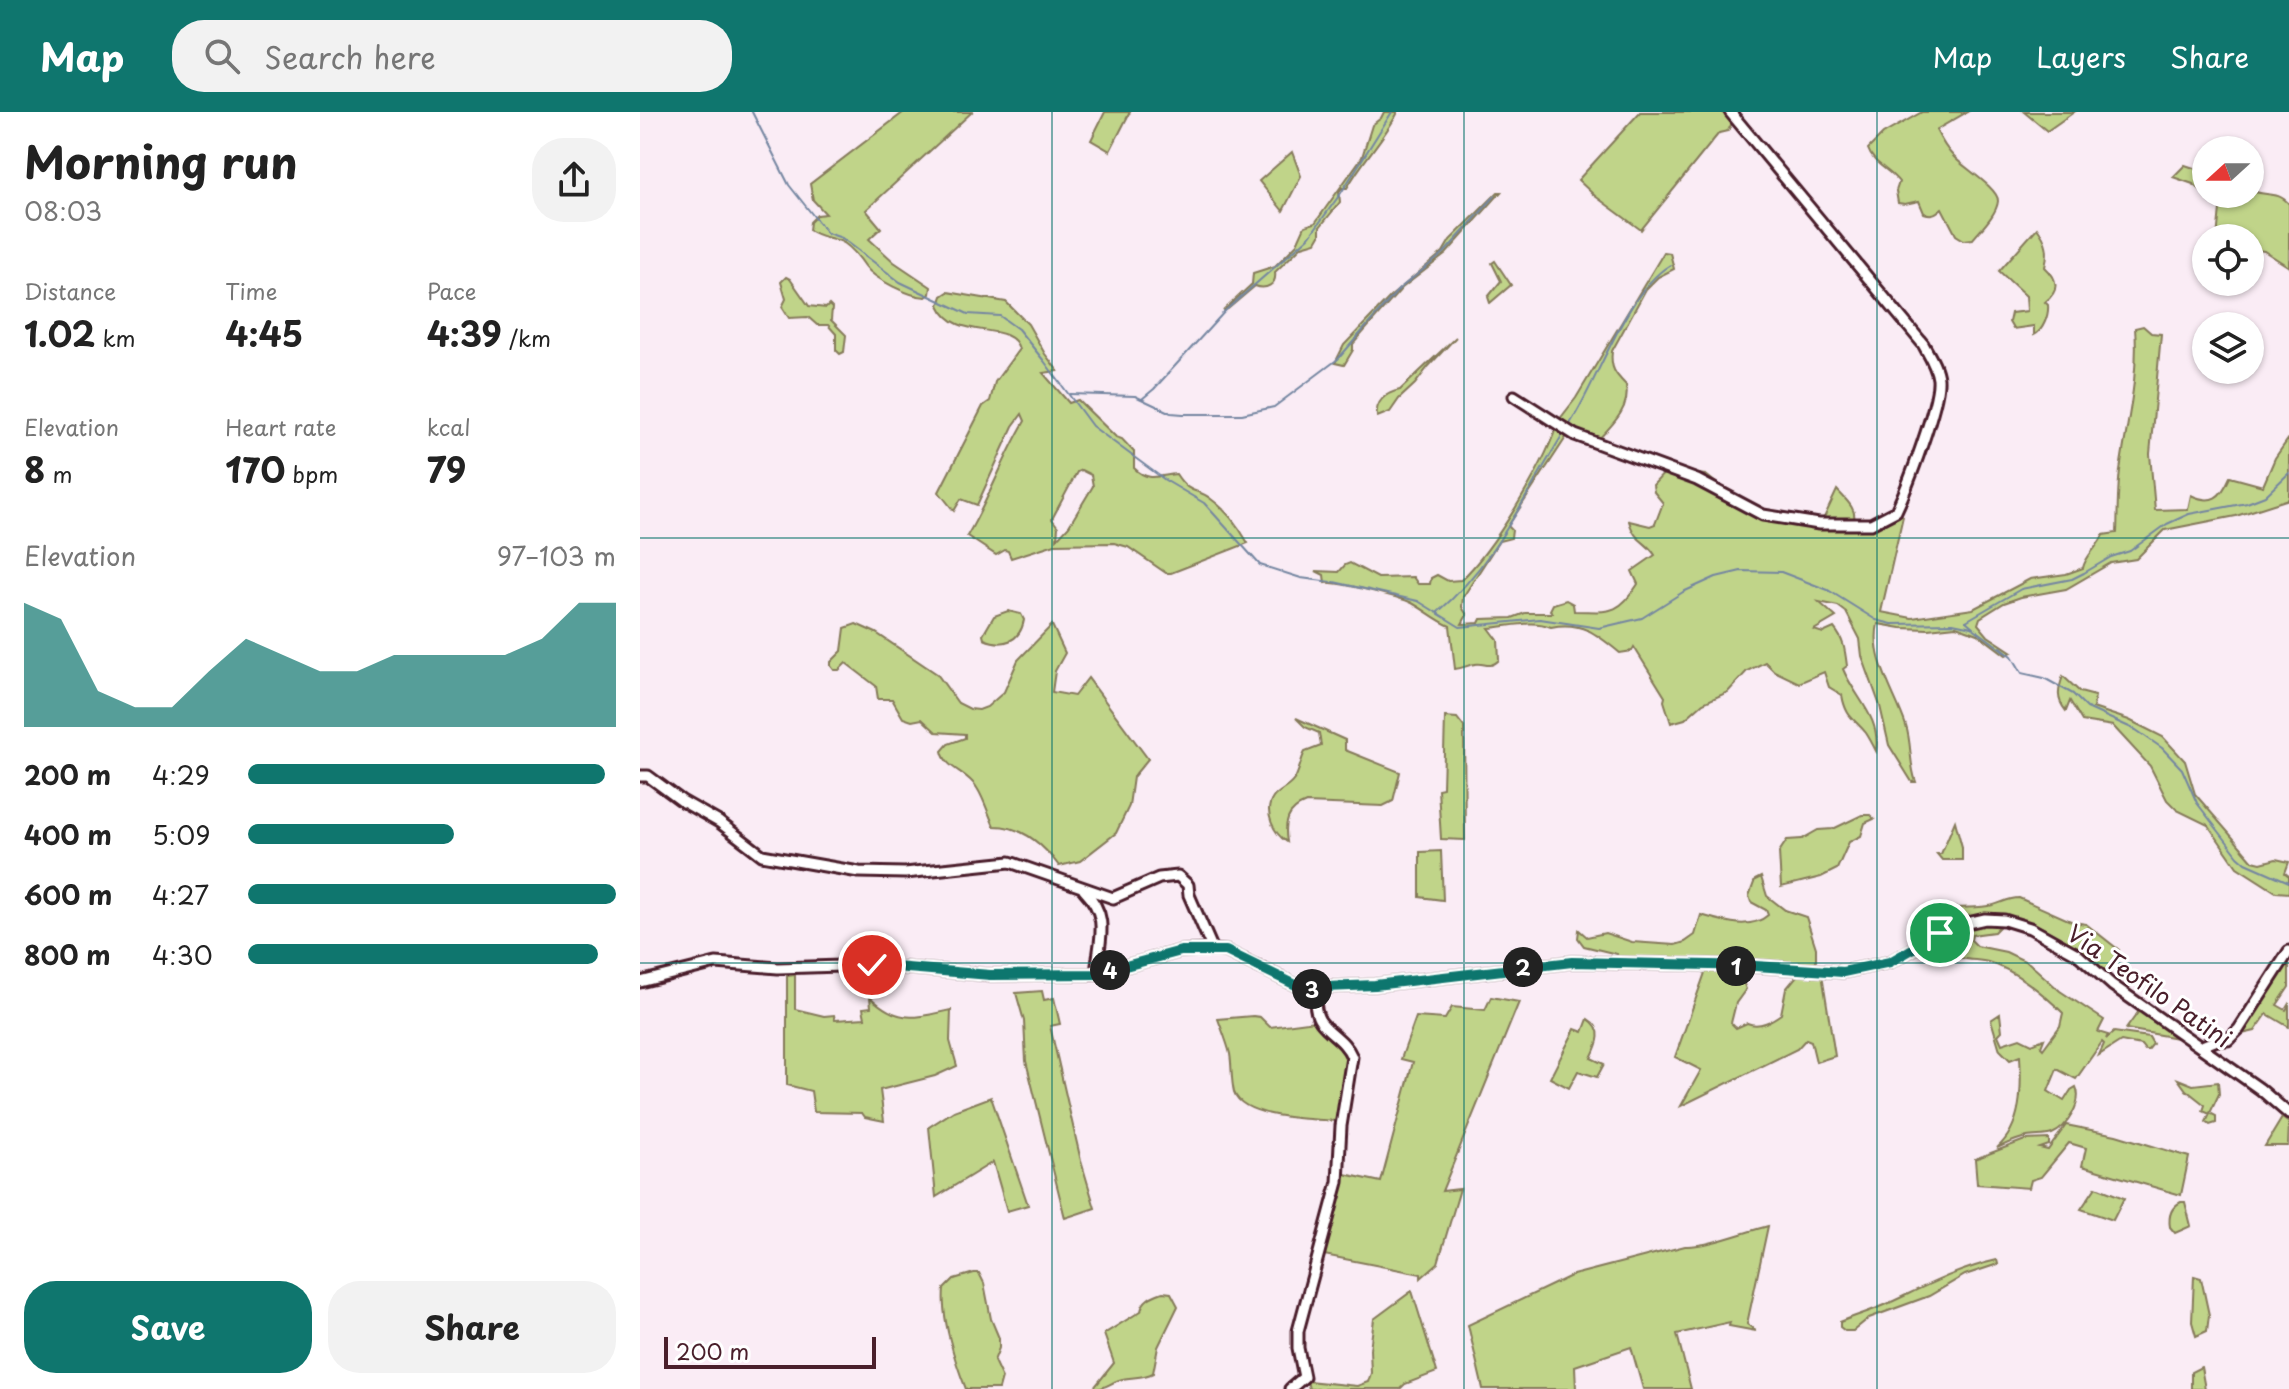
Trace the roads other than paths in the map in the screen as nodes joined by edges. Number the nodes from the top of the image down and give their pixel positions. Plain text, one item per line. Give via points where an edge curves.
1 (1730, 112) edge
2 (1514, 396) dead end
3 (640, 776) edge
4 (1082, 887) junction
5 (1213, 950) junction
6 (2289, 951) edge
7 (1096, 974) junction
8 (640, 982) edge
9 (1315, 989) junction
10 (2202, 1046) junction
11 (2289, 1114) edge
12 (1290, 1389) edge

1 - 2 street via 1923,344 1935,369 1935,401 1896,511 1871,524 1819,524 1763,515 1697,480 1575,435
3 - 4 street via 648,776 762,855 859,872 905,873 1010,862
4 - 5 street via 1113,898 1159,878 1178,876 1188,885
4 - 7 street via 1101,914
5 - 7 street via 1181,951
5 - 9 street, Via Teofilo Patini
6 - 10 street via 2239,1029 2228,1040
7 - 8 street via 990,975 872,965 778,968 716,963
9 - 10 street, Via Teofilo Patini via 1572,962 1843,972 1890,962 1954,926 2004,920 2077,954 2112,985
9 - 12 street via 1320,1021 1348,1046 1352,1057 1338,1182 1298,1331 1304,1377
10 - 11 street, Via Teofilo Patini

